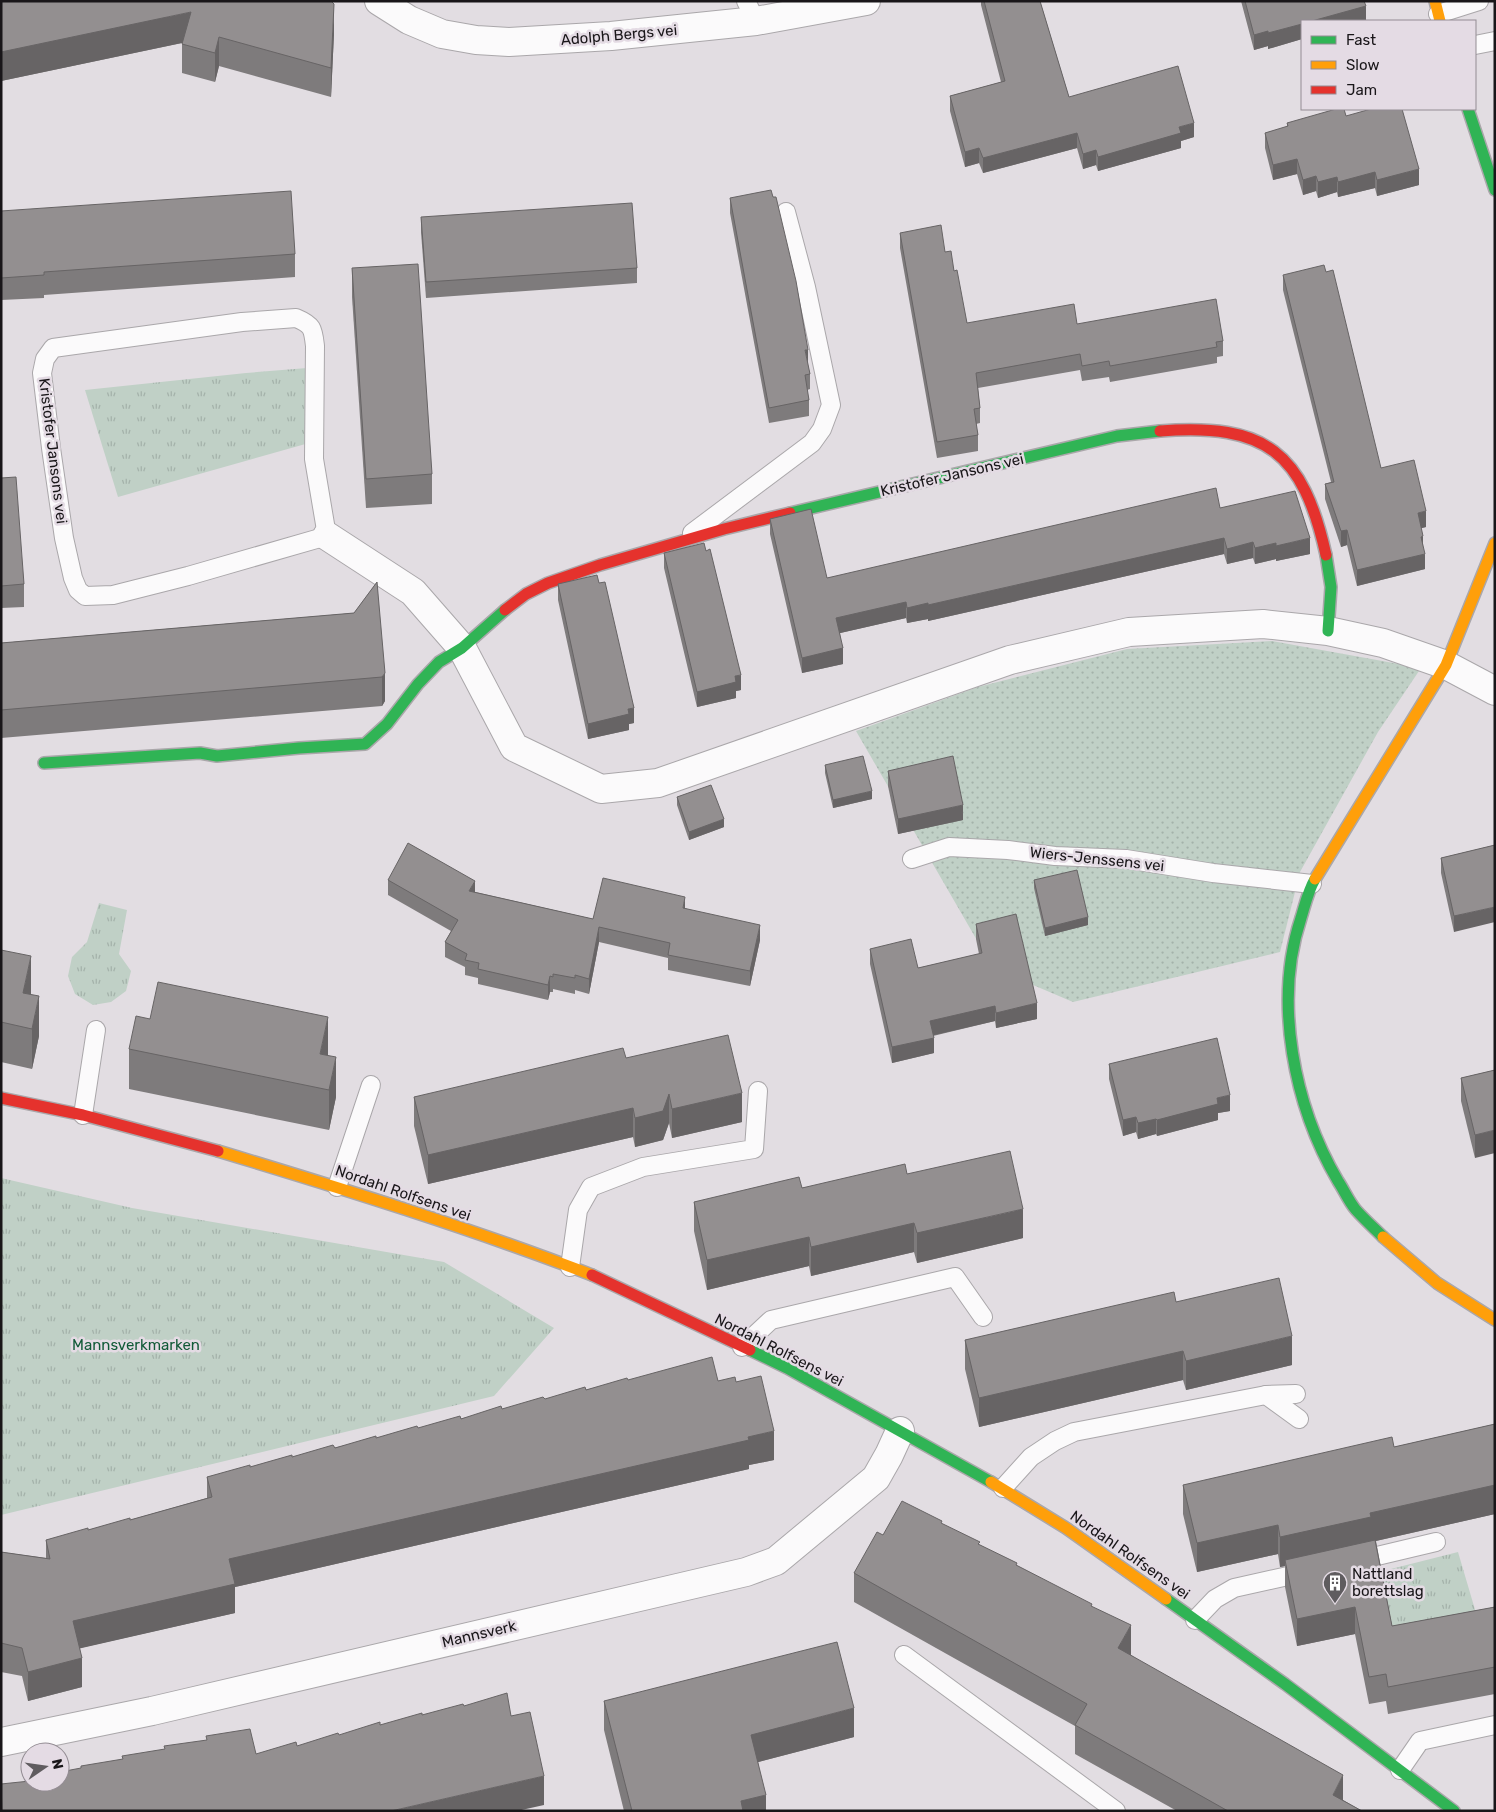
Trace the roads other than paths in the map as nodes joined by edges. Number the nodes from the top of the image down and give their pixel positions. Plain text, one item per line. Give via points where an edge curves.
1 (379, 1) edge
2 (866, 1) edge
3 (1479, 1) edge
4 (751, 11) edge
5 (1437, 12) edge
6 (1495, 41) edge
7 (1476, 45) edge
8 (1468, 110) edge
9 (1495, 190) edge
10 (786, 212) dead end
11 (327, 536) junction
12 (685, 540) junction
13 (1495, 543) edge
14 (1328, 631) junction
15 (462, 648) junction
16 (1446, 665) junction
17 (1495, 691) edge
18 (44, 763) dead end
19 (912, 858) dead end
20 (1312, 884) junction
21 (96, 1030) dead end
22 (371, 1085) dead end
23 (758, 1091) dead end
24 (1, 1098) edge
25 (83, 1115) junction
26 (337, 1187) junction
27 (570, 1267) junction
28 (983, 1317) dead end
29 (1495, 1320) edge
30 (742, 1347) junction
31 (1296, 1394) dead end
32 (1266, 1395) junction
33 (1299, 1419) dead end
34 (900, 1431) junction
35 (1003, 1488) junction
36 (1436, 1542) dead end
37 (1340, 1564) edge
38 (1320, 1568) edge
39 (1195, 1620) junction
40 (904, 1655) dead end
41 (1495, 1725) edge
42 (1, 1742) edge
43 (1400, 1770) junction
44 (1116, 1811) edge
45 (1454, 1811) edge

1 - 4 street, Adolph Bergs vei via 408,20 442,34 509,42 611,36
2 - 4 street, Adolph Bergs vei
3 - 5 lane
6 - 7 lane
8 - 9 street
10 - 12 lane via 831,405 822,429 812,443
11 - 11 lane, Kristofer Jansons vei via 314,459 315,346 309,323 296,318 242,322 71,344 53,348 45,359 42,373 64,538 73,578 85,596 113,595
11 - 15 street via 413,592
12 - 14 street, Kristofer Jansons vei via 1117,436 1223,430 1260,441 1288,463 1305,489 1331,570
12 - 15 street, Kristofer Jansons vei via 548,583 526,594
13 - 16 street
14 - 15 street via 1263,624 1129,632 1010,660 658,783 601,790 514,747
14 - 16 street via 1383,643
15 - 18 street, Kristofer Jansons vei via 439,662 387,724 365,744 217,756 200,753
16 - 17 street
16 - 20 street
19 - 20 lane, Wiers-Jenssens vei via 949,847 1008,850 1126,859
20 - 29 street via 1294,941 1288,978 1295,1073 1309,1121 1326,1160 1355,1209 1391,1245 1437,1283
21 - 25 lane
22 - 26 lane
23 - 27 lane via 754,1149 643,1167 591,1186 578,1210
24 - 25 street, Nordahl Rolfsens vei
25 - 26 street, Nordahl Rolfsens vei via 200,1145
26 - 27 street, Nordahl Rolfsens vei
27 - 30 street, Nordahl Rolfsens vei
28 - 30 lane via 955,1277 772,1320
30 - 34 street, Nordahl Rolfsens vei via 787,1368
31 - 32 lane
32 - 33 lane
32 - 35 lane via 1074,1432 1031,1457
34 - 35 street, Nordahl Rolfsens vei
34 - 42 street, Mannsverk via 876,1478 776,1561 746,1572 152,1711
35 - 39 street, Nordahl Rolfsens vei via 1066,1528
36 - 37 lane
38 - 39 lane via 1234,1588 1215,1599
39 - 43 street, Nordahl Rolfsens vei
40 - 44 lane
41 - 43 lane via 1420,1742
43 - 45 street, Nordahl Rolfsens vei

